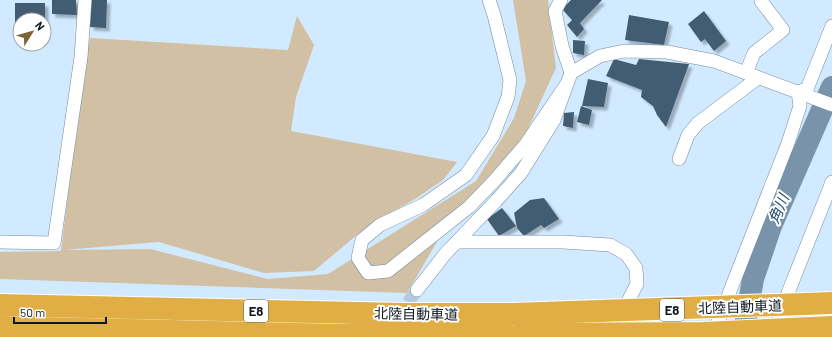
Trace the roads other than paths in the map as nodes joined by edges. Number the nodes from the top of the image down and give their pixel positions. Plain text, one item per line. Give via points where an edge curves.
1 (85, 0) edge
2 (489, 0) edge
3 (561, 0) edge
4 (760, 1) edge
5 (832, 26) edge
6 (571, 72) junction
7 (752, 76) junction
8 (566, 85) junction
9 (800, 93) junction
10 (832, 105) edge
11 (679, 159) dead end
12 (832, 182) edge
13 (0, 242) edge
14 (457, 242) junction
15 (416, 290) tunnel mouth
16 (832, 303) edge
17 (0, 305) edge
18 (0, 326) edge
19 (832, 327) edge
20 (609, 337) edge
21 (712, 337) edge
22 (774, 337) edge

1 - 13 street via 81,57 54,243
2 - 8 street via 510,80 508,97 493,136 466,175 423,205 380,225 362,240 358,258 368,273 388,271 469,207 526,144
3 - 6 street via 555,11 562,46
4 - 7 street via 783,30 754,53
5 - 9 street via 806,89
6 - 7 street via 600,56 624,51 667,52 714,61
6 - 8 street
7 - 9 street
7 - 11 street via 688,135
8 - 14 street via 554,120 521,172
9 - 10 street
9 - 21 street via 800,106 788,143
12 - 22 street via 788,293
14 - 15 street
14 - 20 street via 563,242 610,245 626,254 636,268 637,284
16 - 17 highway, 北陸自動車道 / E8, bridge via 513,314
18 - 19 highway, 北陸自動車道 / E8, bridge via 340,335 703,333

